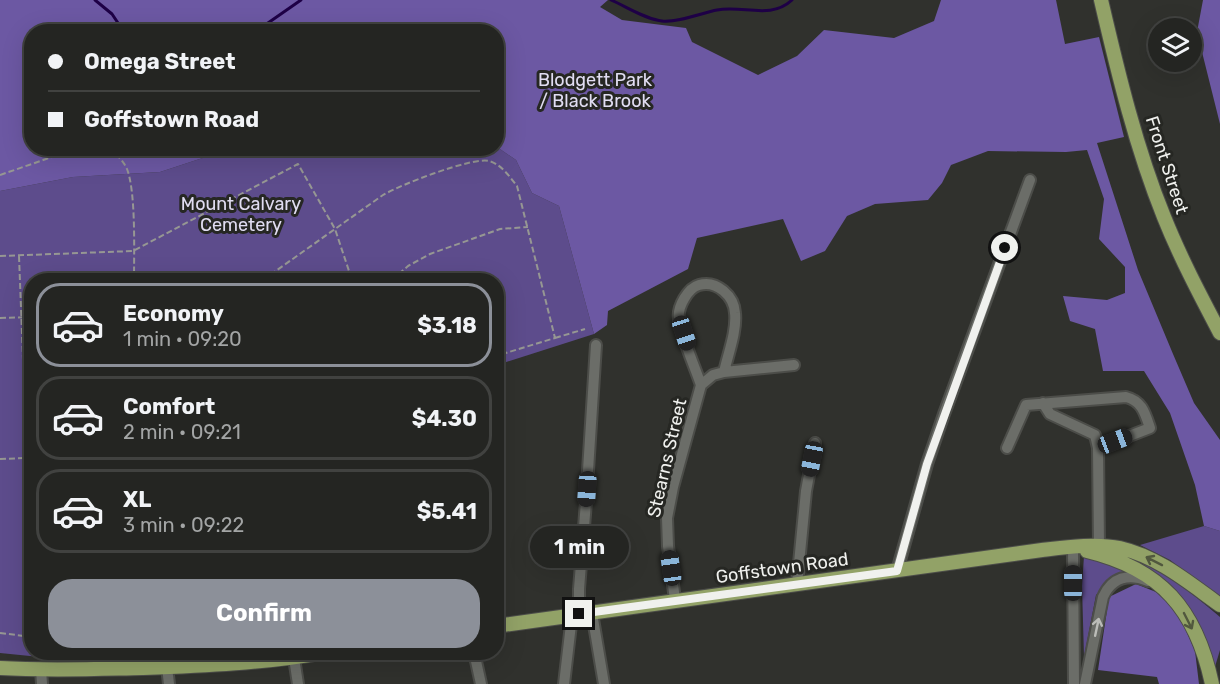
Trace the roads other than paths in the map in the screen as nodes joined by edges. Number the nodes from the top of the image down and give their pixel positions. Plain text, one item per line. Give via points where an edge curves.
1 (1101, 0) edge
2 (1030, 180) dead end
3 (1220, 333) edge
4 (596, 345) dead end
5 (794, 365) dead end
6 (724, 372) junction
7 (701, 385) junction
8 (1043, 403) junction
9 (815, 443) dead end
10 (1007, 448) dead end
11 (1098, 448) junction
12 (1099, 546) junction
13 (1073, 547) junction
14 (897, 571) junction
15 (797, 584) junction
16 (1165, 590) junction
17 (675, 600) junction
18 (1217, 602) edge
19 (581, 614) junction
20 (504, 625) edge
21 (266, 660) edge
22 (294, 660) edge
23 (476, 660) edge
24 (1220, 666) edge
25 (167, 667) junction
26 (0, 668) edge
27 (42, 677) edge
28 (169, 684) edge
29 (298, 684) edge
30 (481, 684) edge
31 (564, 684) edge
32 (604, 684) edge
33 (1074, 684) edge
34 (1085, 684) edge
35 (1214, 684) edge

1 - 3 main road, Front Street via 1152,184 1180,254
2 - 14 street via 944,414
4 - 19 street via 579,589
5 - 6 street, Stearns Street
6 - 7 street, Stearns Street
6 - 7 street via 735,313 722,290 699,285 682,302 678,317
7 - 17 street, Stearns Street via 667,518
8 - 10 street via 1026,405
8 - 11 street via 1050,414 1095,435
8 - 11 street via 1135,399 1143,407 1150,428
9 - 15 street
11 - 12 street
12 - 13 main road, Goffstown Road
18 -> 12 main road, Goffstown Road via 1143,555
13 - 14 main road, Goffstown Road
13 - 16 main road, Goffstown Road via 1133,567
13 - 33 street
14 - 15 main road, Goffstown Road
15 - 17 main road, Goffstown Road
34 -> 16 street via 1106,590 1122,577 1130,576
16 -> 35 main road, Goffstown Road via 1182,609
17 - 19 main road, Goffstown Road
19 - 20 main road, Goffstown Road
19 - 31 street
19 - 32 street
21 - 25 main road
22 - 29 street
23 - 30 street
24 - 35 main road
25 - 27 main road
25 - 28 street
26 - 27 main road

